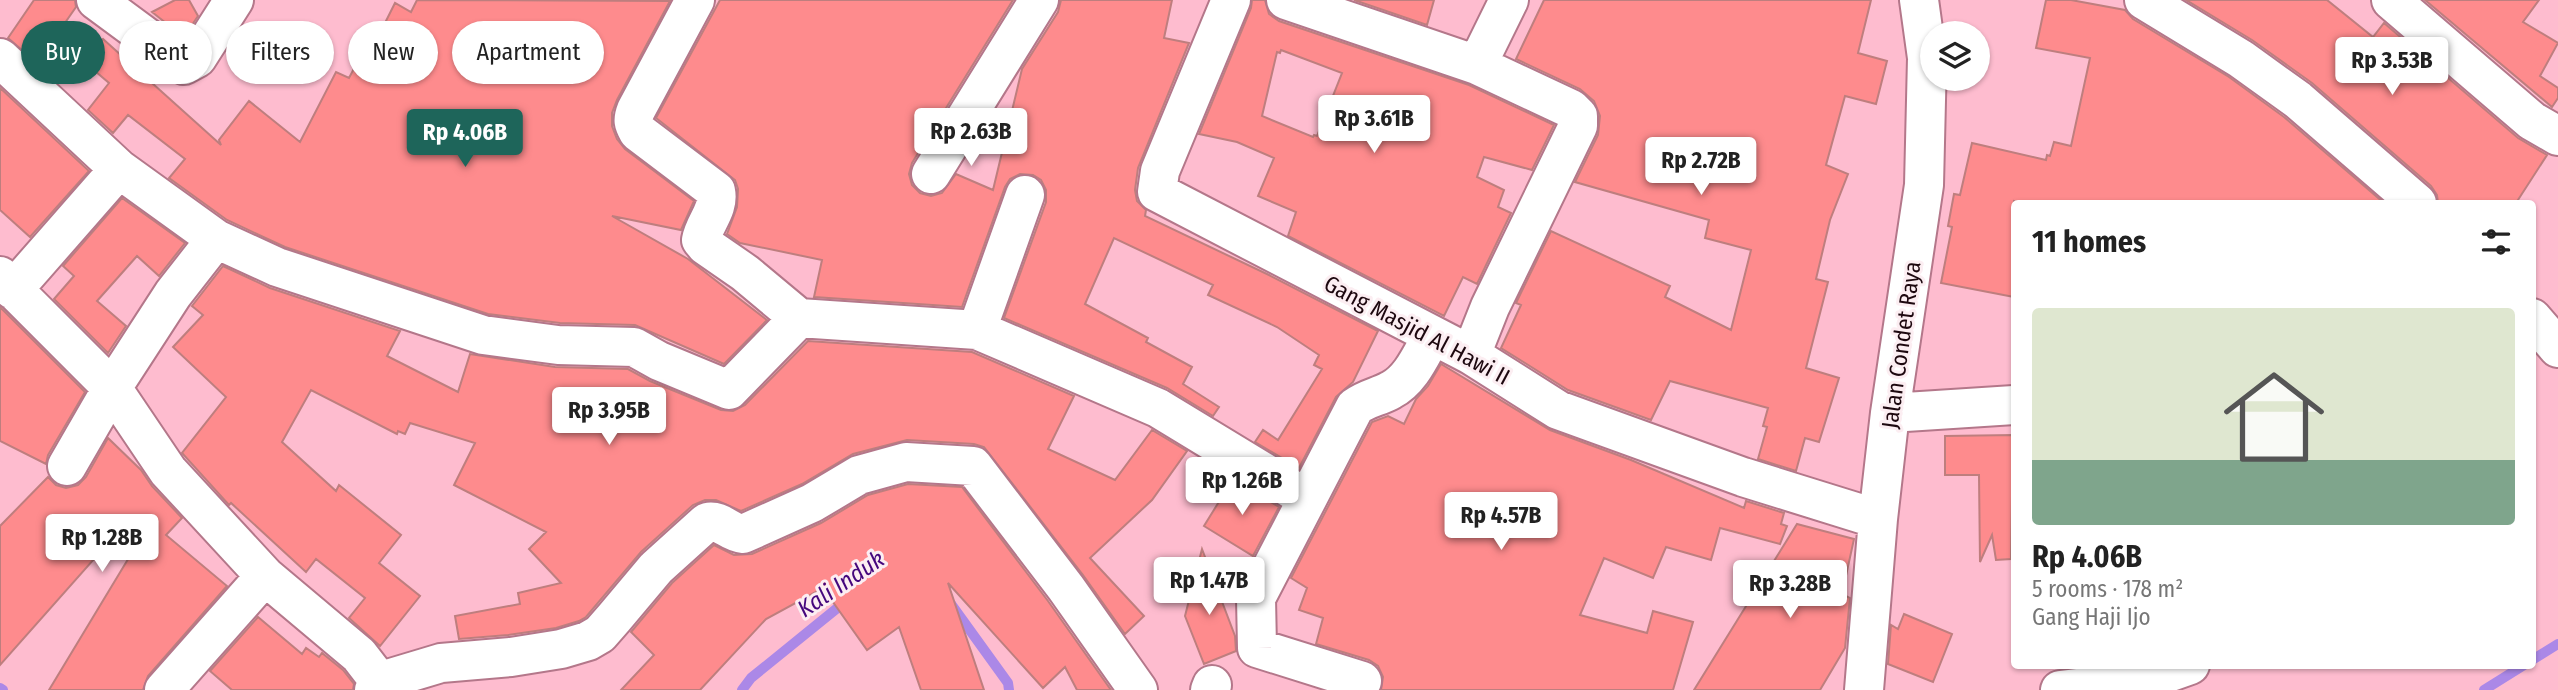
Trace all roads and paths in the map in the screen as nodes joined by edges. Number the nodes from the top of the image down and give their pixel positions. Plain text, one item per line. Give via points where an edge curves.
1 (96, 0) edge
2 (234, 0) edge
3 (695, 0) edge
4 (1039, 0) edge
5 (1231, 0) edge
6 (1286, 0) edge
7 (1509, 0) edge
8 (1919, 0) edge
9 (2144, 0) edge
10 (2391, 0) edge
11 (0, 58) edge
12 (1477, 65) junction
13 (2558, 136) edge
14 (119, 169) junction
15 (931, 174) dead end
16 (1025, 195) dead end
17 (2414, 200) edge
18 (216, 239) junction
19 (7, 283) edge
20 (799, 318) junction
21 (2536, 323) edge
22 (977, 330) junction
23 (1432, 336) junction
24 (2558, 348) edge
25 (1471, 355) junction
26 (112, 388) junction
27 (2011, 405) edge
28 (1890, 413) junction
29 (67, 466) dead end
30 (1306, 498) junction
31 (1878, 519) junction
32 (265, 576) junction
33 (2179, 669) edge
34 (1362, 681) dead end
35 (380, 687) edge
36 (164, 690) edge
37 (1138, 690) edge
38 (1864, 690) edge
39 (2060, 690) edge

1 - 2 street via 184,65 197,58
3 - 20 street via 636,110 634,124 638,132 716,191 716,204 702,234 706,246
4 - 15 street
5 - 23 street, Gang Masjid Al Hawi II via 1160,171 1157,192
6 - 12 street
7 - 12 street
8 - 28 street, Jalan Condet Raya via 1927,58 1924,185
9 - 17 street via 2298,100
10 - 13 street via 2532,121
11 - 14 street
12 - 25 street via 1572,109 1578,126
14 - 18 street
14 - 19 street
16 - 22 street
18 - 20 street via 277,267 483,335 558,345 634,347 729,390
18 - 26 street via 173,294
19 - 26 street
20 - 22 street
21 - 24 street
22 - 30 street via 1158,408
23 - 25 street, Gang Masjid Al Hawi II
23 - 30 street via 1406,380 1356,407
25 - 31 street, Gang Masjid Al Hawi II via 1558,410 1743,477
26 - 29 street
26 - 32 street via 168,471
27 - 28 street
28 - 31 street, Jalan Condet Raya
30 - 34 street via 1256,598 1257,648
31 - 38 street, Jalan Condet Raya
32 - 35 street via 359,654
32 - 36 street
33 - 39 street via 2151,679
35 - 37 street via 441,663 511,657 588,641 600,634 656,568 707,522 719,522 743,534 812,503 859,475 906,463 972,466

